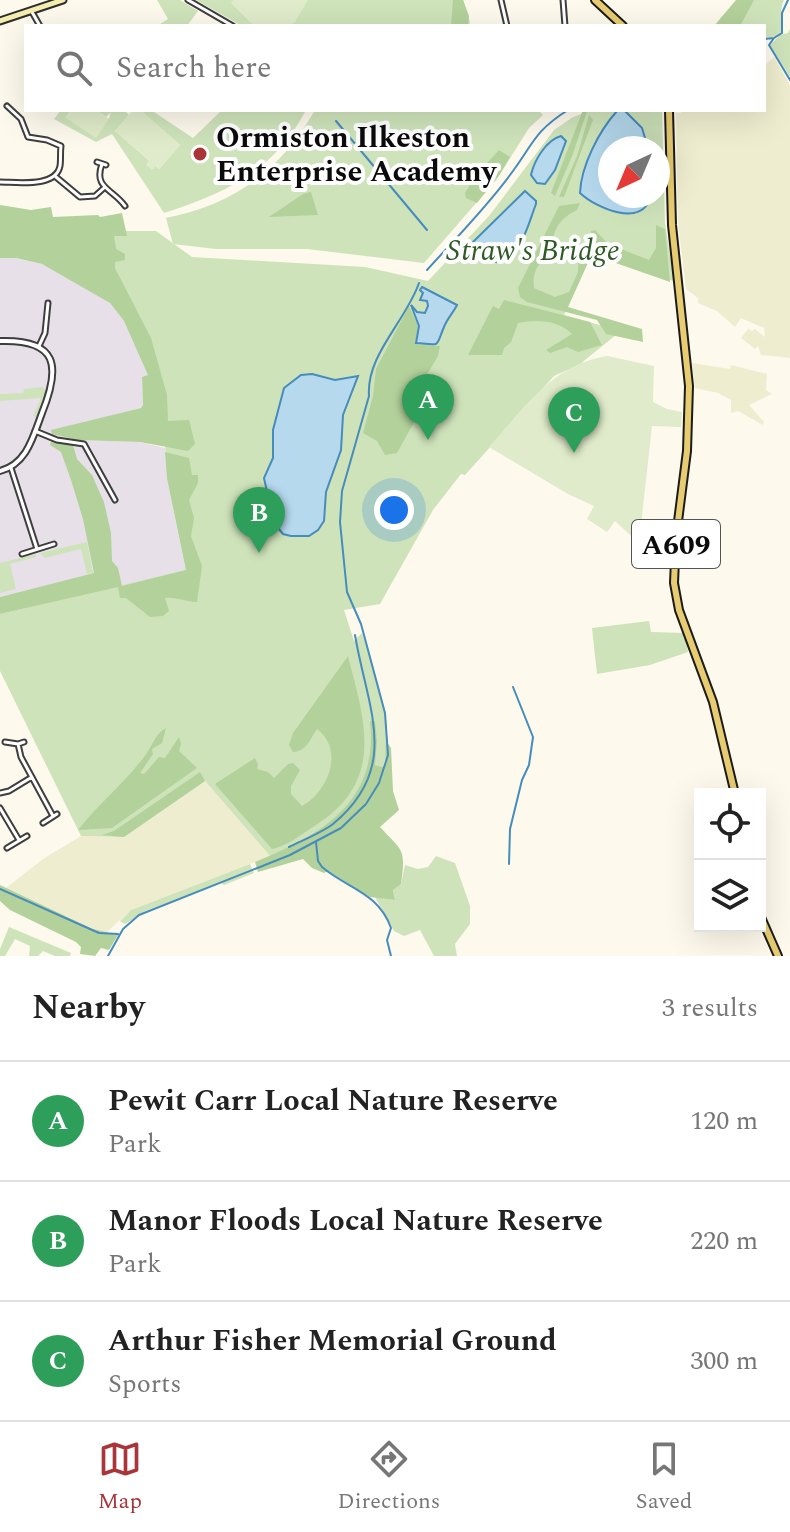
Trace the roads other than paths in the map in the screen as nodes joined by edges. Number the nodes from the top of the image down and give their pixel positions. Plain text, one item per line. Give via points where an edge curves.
1 (63, 0) edge
2 (188, 0) edge
3 (501, 0) edge
4 (563, 0) edge
5 (598, 3) edge
6 (31, 11) junction
7 (0, 21) edge
8 (39, 24) edge
9 (225, 24) edge
10 (507, 24) edge
11 (565, 24) edge
12 (621, 24) edge
13 (7, 106) dead end
14 (12, 110) junction
15 (669, 112) edge
16 (7, 114) dead end
17 (102, 164) dead end
18 (55, 176) junction
19 (0, 182) edge
20 (105, 187) junction
21 (125, 196) dead end
22 (120, 199) junction
23 (125, 206) dead end
24 (48, 303) dead end
25 (36, 323) dead end
26 (46, 324) junction
27 (0, 341) edge
28 (39, 346) junction
29 (35, 431) junction
30 (11, 468) junction
31 (0, 471) edge
32 (115, 500) dead end
33 (54, 544) dead end
34 (37, 549) junction
35 (22, 554) dead end
36 (5, 742) dead end
37 (24, 742) dead end
38 (18, 744) junction
39 (32, 777) junction
40 (734, 788) edge
41 (0, 793) edge
42 (0, 808) edge
43 (43, 823) dead end
44 (27, 836) dead end
45 (19, 840) junction
46 (7, 848) dead end
47 (766, 929) edge
48 (778, 956) edge

1 - 6 main road
2 - 9 street
3 - 10 street
4 - 11 street
5 - 12 main road
6 - 7 main road
6 - 8 street
13 - 14 street
14 - 16 street
14 - 18 street via 27,136 62,144
15 - 40 main road, A609 via 672,225 689,401 674,583 713,702
17 - 20 street via 98,177
18 - 19 street
18 - 20 street via 81,197 97,195
20 - 22 street
21 - 22 street
22 - 23 street
24 - 26 street
25 - 26 street
26 - 28 street
27 - 28 street
28 - 29 street via 51,361 53,381
29 - 30 street via 23,457
29 - 32 street via 82,443
30 - 31 street
30 - 34 street
33 - 34 street
34 - 35 street
36 - 38 street
37 - 38 street
38 - 39 street
39 - 41 street
39 - 43 street via 55,815
42 - 45 street
44 - 45 street
45 - 46 street
47 - 48 main road

